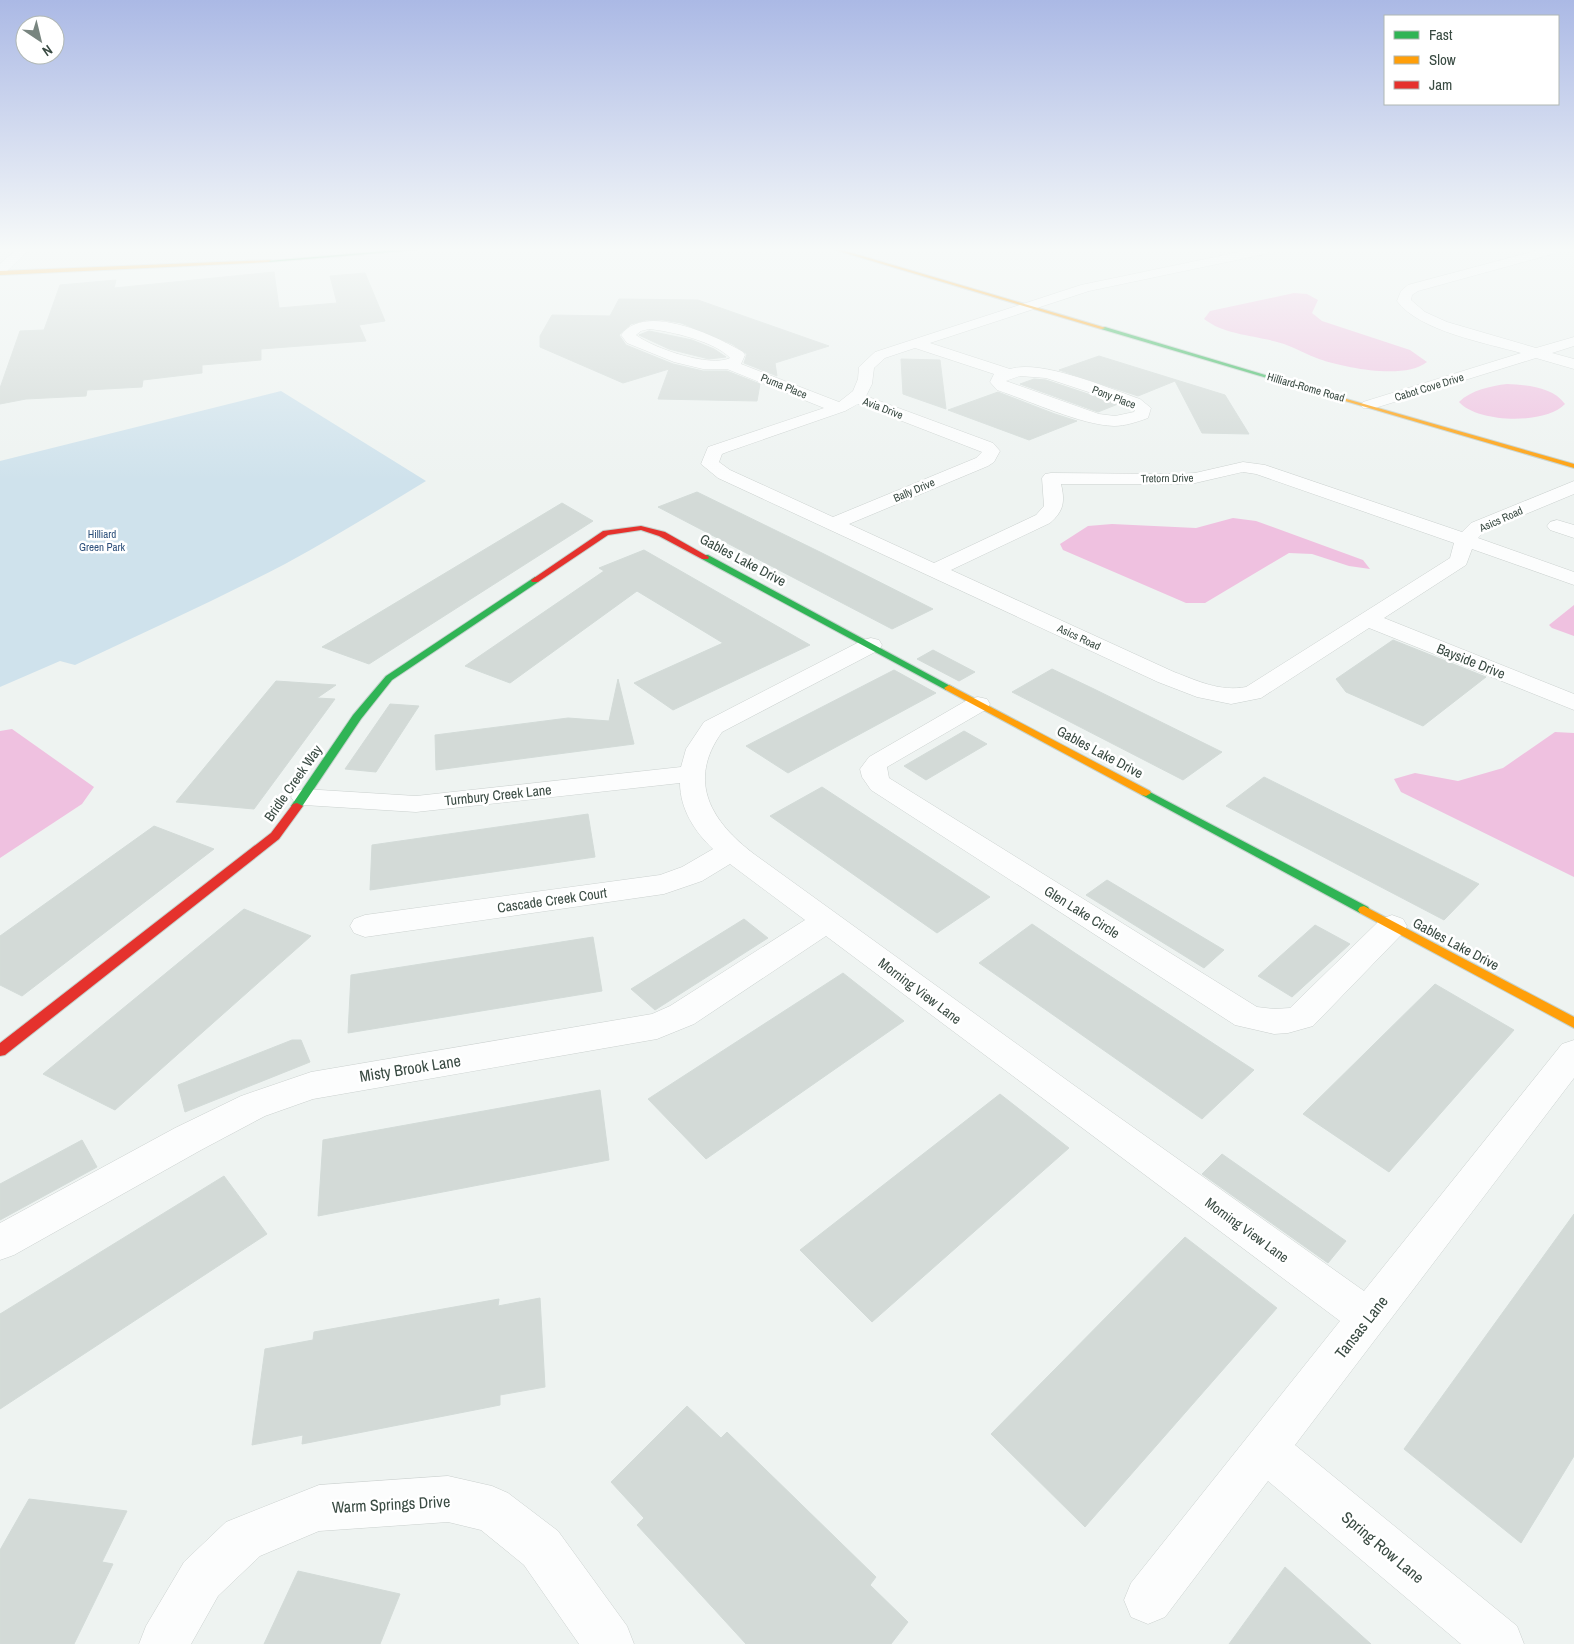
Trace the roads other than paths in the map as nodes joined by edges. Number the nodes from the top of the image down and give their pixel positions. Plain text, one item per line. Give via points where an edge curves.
1 (642, 327) edge
2 (669, 327) edge
3 (965, 327) edge
4 (1102, 327) edge
5 (1448, 327) edge
6 (1574, 340) edge
7 (914, 343) junction
8 (1534, 353) junction
9 (729, 364) junction
10 (1574, 364) edge
11 (1007, 374) junction
12 (857, 398) junction
13 (1369, 405) junction
14 (839, 408) junction
15 (992, 451) joint
16 (1574, 466) edge
17 (1574, 487) edge
18 (832, 524) junction
19 (606, 534) joint
20 (1466, 540) junction
21 (935, 570) junction
22 (1574, 578) edge
23 (1369, 620) junction
24 (871, 645) junction
25 (1574, 703) edge
26 (978, 704) junction
27 (691, 774) junction
28 (304, 798) junction
29 (732, 851) junction
30 (826, 921) junction
31 (365, 926) dead end
32 (1392, 926) junction
33 (1574, 1023) edge
34 (0, 1051) edge
35 (1574, 1052) edge
36 (0, 1243) edge
37 (1368, 1317) junction
38 (1266, 1450) junction
39 (1148, 1600) dead end
40 (164, 1644) edge
41 (609, 1644) edge
42 (1499, 1644) edge

1 - 9 street, Puma Place via 630,331 628,336 700,366
2 - 9 street, Puma Place via 738,355 737,360
3 - 7 street, Avia Drive
4 - 13 street, Hilliard-Rome Road
5 - 8 street
6 - 8 street, Cabot Cove Drive
7 - 11 street, Pony Place
7 - 12 street, Avia Drive via 880,354 867,367 867,382
8 - 10 street
8 - 13 street, Cabot Cove Drive
9 - 14 street, Puma Place
11 - 11 street, Pony Place via 1019,371 1048,374 1134,402 1142,408 1142,414 1115,421 1097,419 1003,387 998,382
12 - 14 street, Asics Road
12 - 15 street, Avia Drive
13 - 16 street, Hilliard-Rome Road
14 - 18 street, Asics Road via 714,451 710,464 724,474
15 - 18 street, Bally Drive via 982,462
17 - 20 street, Asics Road via 1478,527
18 - 21 street, Asics Road
19 - 24 street, Gables Lake Drive via 641,528 662,534
19 - 28 street, Bridle Creek Way via 389,678 357,717
20 - 21 street, Tretorn Drive via 1258,469 1244,468 1179,479 1052,478 1055,505 1051,513
20 - 22 street
20 - 23 street, Asics Road via 1459,561
21 - 23 street, Asics Road via 1166,677 1204,692 1231,697 1253,692
23 - 25 street, Bayside Drive
24 - 26 street, Gables Lake Drive
24 - 27 street, Morning View Lane via 717,724 703,739
26 - 32 street, Gables Lake Drive
26 - 32 street, Glen Lake Circle via 878,762 873,769 880,784 1247,1016 1273,1022 1301,1017
27 - 28 street, Turnbury Creek Lane via 416,804
27 - 29 street, Morning View Lane via 692,792 701,814 716,836
28 - 34 street, Bridle Creek Way via 275,836
29 - 30 street, Morning View Lane
29 - 31 street, Cascade Creek Court via 692,874 664,884
30 - 36 street, Misty Brook Lane via 682,1015 657,1026 311,1086 253,1106 188,1138
30 - 37 street, Morning View Lane via 1132,1148
32 - 33 street, Gables Lake Drive
35 - 37 street, Tansas Lane
37 - 38 street, Tansas Lane
38 - 39 street, Tansas Lane
38 - 42 street, Spring Row Lane
40 - 41 street, Warm Springs Drive via 201,1579 244,1539 319,1508 448,1498 492,1509 542,1548

